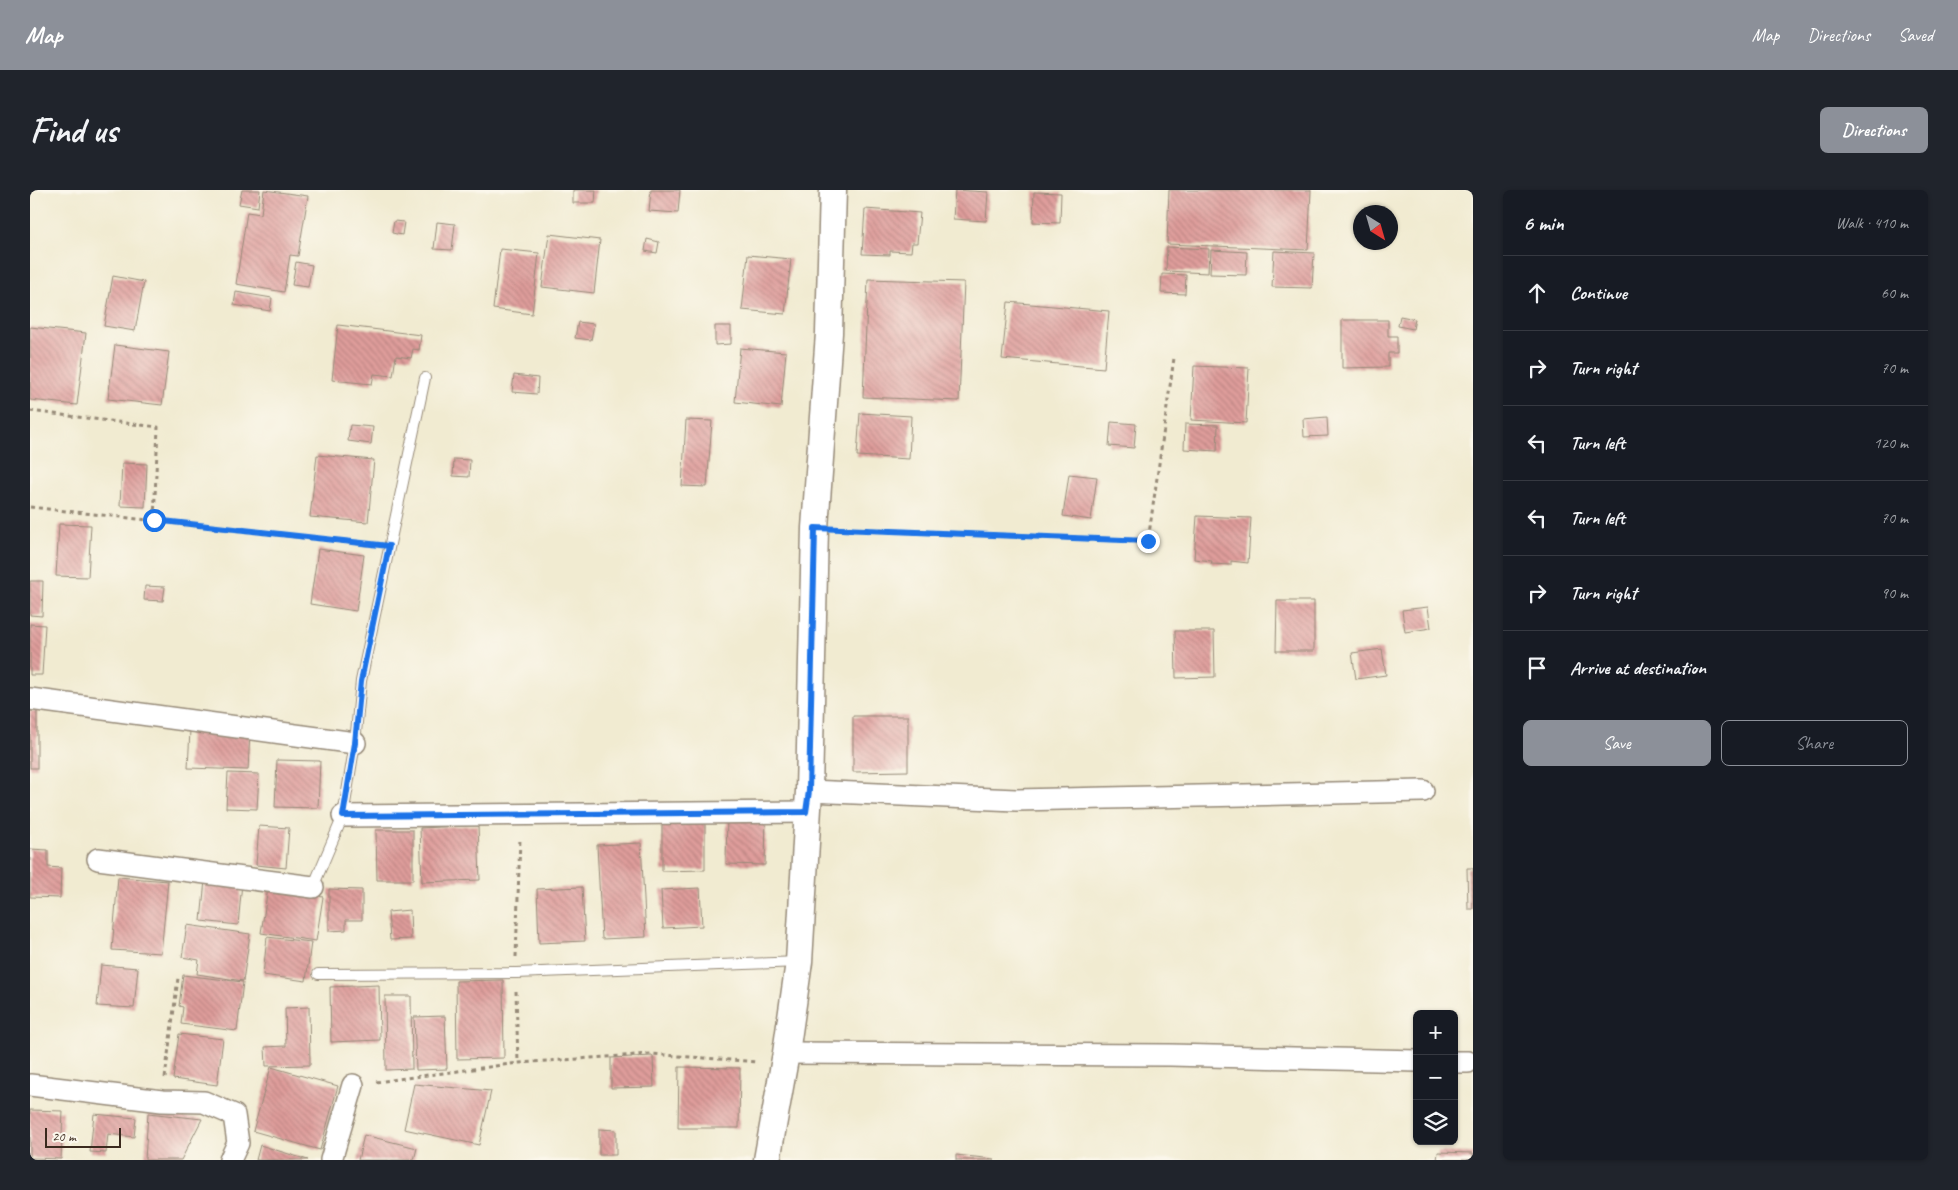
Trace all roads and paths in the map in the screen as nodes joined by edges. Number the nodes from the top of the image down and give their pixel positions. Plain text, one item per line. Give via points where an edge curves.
1 (833, 190) edge
2 (1174, 358) dead end
3 (425, 378) dead end
4 (30, 411) edge
5 (30, 508) edge
6 (154, 520) junction
7 (815, 528) junction
8 (389, 546) junction
9 (30, 699) edge
10 (355, 743) junction
11 (1423, 791) dead end
12 (808, 801) junction
13 (520, 815) junction
14 (343, 816) junction
15 (98, 859) dead end
16 (313, 887) joint
17 (799, 962) junction
18 (516, 973) junction
19 (318, 974) dead end
20 (178, 978) dead end
21 (785, 1058) junction
22 (1413, 1061) edge
23 (518, 1063) junction
24 (30, 1085) edge
25 (353, 1085) joint
26 (162, 1101) junction
27 (230, 1160) edge
28 (331, 1160) edge
29 (767, 1160) edge

1 - 7 street via 830,333
2 - 7 path via 1148,541
3 - 8 lane
4 - 6 path via 158,427
5 - 6 path
6 - 8 path
7 - 12 street
8 - 10 lane via 361,681
9 - 10 street
10 - 14 lane
11 - 12 street
12 - 13 street
12 - 17 street
13 - 14 street
13 - 18 path
14 - 16 lane
15 - 16 street
17 - 18 lane
17 - 21 street
18 - 19 lane
18 - 23 path
20 - 26 path
21 - 22 street via 1170,1055
21 - 23 path via 651,1054
21 - 29 street
23 - 25 path
24 - 26 street
25 - 28 street
26 - 27 street via 204,1102 234,1115 238,1143

